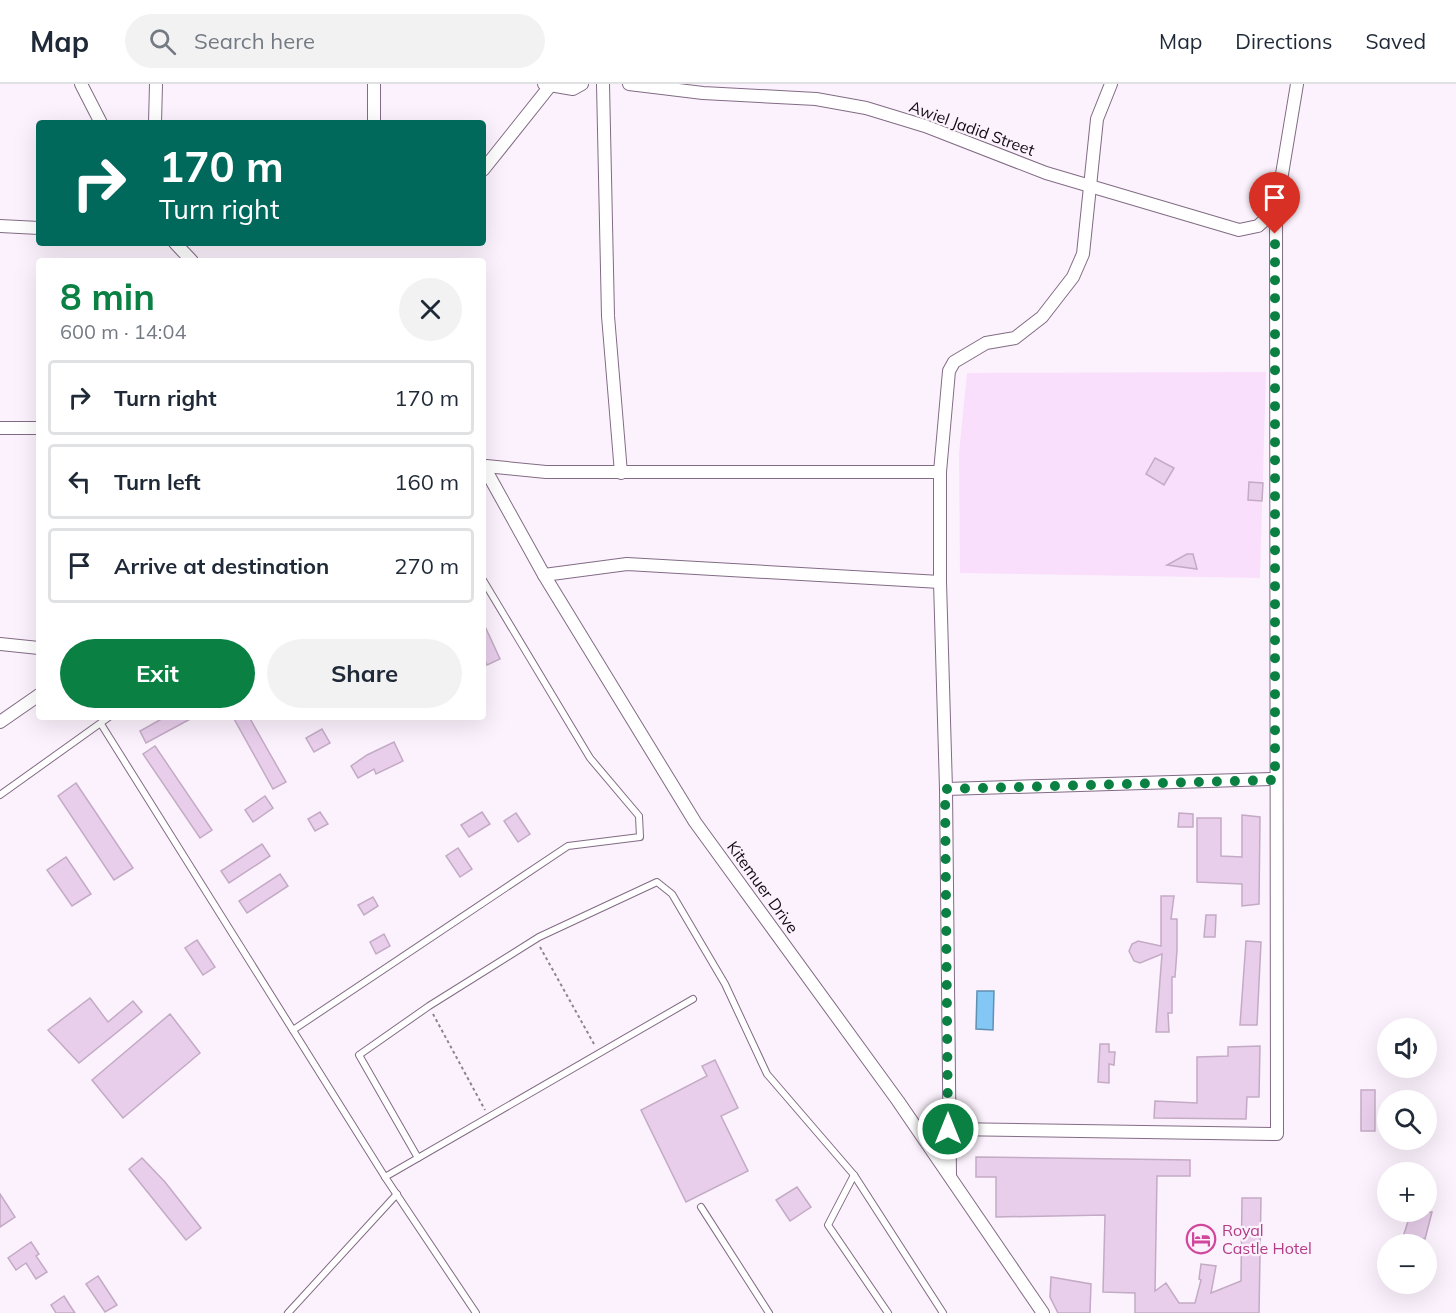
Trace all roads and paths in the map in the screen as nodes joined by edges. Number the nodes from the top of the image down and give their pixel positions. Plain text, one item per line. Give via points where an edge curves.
1 (81, 84) edge
2 (156, 84) edge
3 (374, 84) edge
4 (582, 84) edge
5 (603, 84) edge
6 (629, 84) edge
7 (1112, 84) edge
8 (1297, 84) edge
9 (547, 85) edge
10 (99, 120) edge
11 (155, 120) edge
12 (375, 120) edge
13 (486, 166) edge
14 (1089, 183) junction
15 (1276, 210) junction
16 (0, 226) edge
17 (36, 228) edge
18 (178, 246) edge
19 (189, 258) edge
20 (0, 428) edge
21 (36, 428) edge
22 (486, 465) edge
23 (486, 467) edge
24 (621, 472) junction
25 (939, 472) junction
26 (544, 575) junction
27 (940, 582) junction
28 (486, 585) edge
29 (0, 644) edge
30 (36, 648) edge
31 (36, 697) edge
32 (106, 720) edge
33 (0, 722) edge
34 (101, 724) junction
35 (1275, 780) junction
36 (945, 789) junction
37 (0, 795) edge
38 (536, 939) junction
39 (693, 999) dead end
40 (429, 1006) junction
41 (293, 1030) junction
42 (599, 1053) junction
43 (489, 1117) junction
44 (948, 1129) junction
45 (418, 1158) junction
46 (854, 1174) junction
47 (950, 1176) junction
48 (385, 1177) junction
49 (397, 1194) junction
50 (701, 1207) dead end
51 (288, 1313) edge
52 (476, 1313) edge
53 (769, 1313) edge
54 (888, 1313) edge
55 (943, 1313) edge
56 (1043, 1313) edge

1 - 10 street
2 - 11 street
3 - 12 street
4 - 9 street via 573,89
5 - 24 street via 608,316
6 - 14 street, Awiel Jadid Street via 703,93 816,99 866,108 925,126 1046,173
7 - 14 street via 1097,119
8 - 15 street
9 - 13 street
14 - 15 street, Awiel Jadid Street via 1239,230 1258,226
14 - 25 street via 1083,254 1054,305 1015,339 986,343 952,364
15 - 35 street
16 - 17 street
18 - 19 street
20 - 21 street
22 - 24 street via 546,472
23 - 26 street, Kitemuer Drive
24 - 25 street
25 - 27 street
26 - 27 street via 627,564
26 - 47 street, Kitemuer Drive via 695,822
27 - 36 street
28 - 41 lane via 590,758 639,816 640,837 568,846
29 - 30 street
31 - 33 street
32 - 34 lane
34 - 37 lane
34 - 41 lane
35 - 36 street
35 - 44 street via 1277,1134
36 - 44 street
38 - 40 lane
38 - 42 path
38 - 46 lane via 657,882 672,894 725,984 767,1074
39 - 42 lane
40 - 43 path
40 - 45 lane via 358,1055
41 - 48 lane
42 - 43 lane
43 - 45 lane
44 - 47 street
45 - 48 lane
46 - 54 lane via 828,1225
46 - 55 lane
47 - 56 street, Kitemuer Drive
48 - 49 lane
49 - 51 lane
49 - 52 lane
50 - 53 lane

